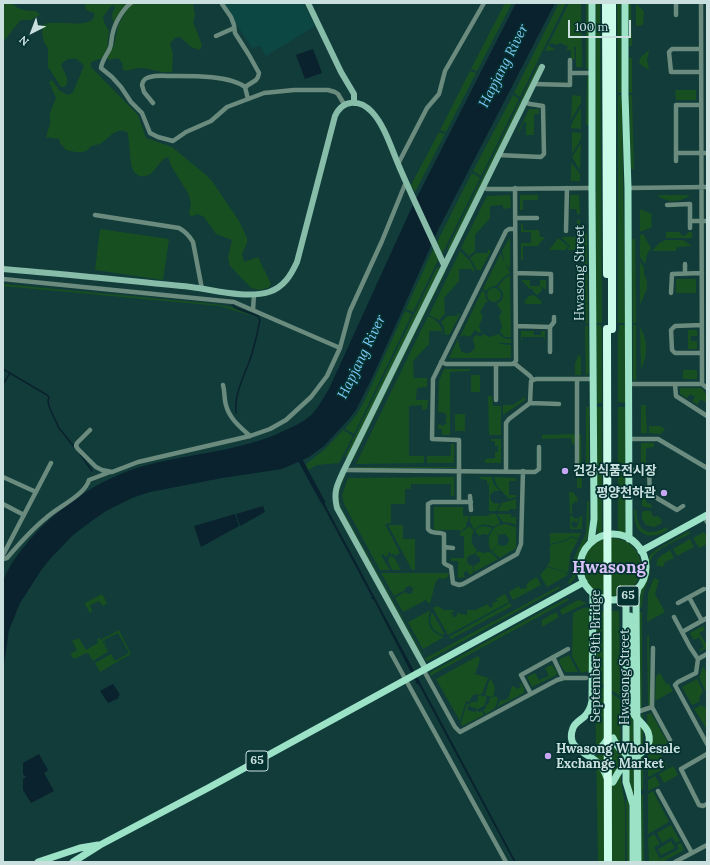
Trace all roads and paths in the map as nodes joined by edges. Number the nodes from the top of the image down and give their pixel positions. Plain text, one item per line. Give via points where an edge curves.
1 (131, 3) edge
2 (308, 3) edge
3 (484, 3) edge
4 (592, 3) edge
5 (606, 3) edge
6 (612, 3) edge
7 (625, 3) edge
8 (676, 3) edge
9 (701, 3) edge
10 (222, 4) dead end
11 (676, 15) dead end
12 (234, 28) junction
13 (216, 36) dead end
14 (700, 49) junction
15 (570, 60) dead end
16 (542, 67) dead end
17 (701, 72) junction
18 (570, 73) junction
19 (593, 73) junction
20 (534, 84) junction
21 (245, 87) junction
22 (248, 99) junction
23 (524, 102) junction
24 (153, 103) dead end
25 (354, 103) junction
26 (344, 104) junction
27 (701, 105) junction
28 (676, 153) junction
29 (701, 153) junction
30 (707, 153) edge
31 (498, 155) junction
32 (676, 161) dead end
33 (398, 164) junction
34 (406, 182) junction
35 (483, 187) junction
36 (701, 187) junction
37 (707, 187) edge
38 (515, 188) junction
39 (566, 188) junction
40 (592, 188) junction
41 (628, 188) junction
42 (667, 205) dead end
43 (95, 215) dead end
44 (515, 218) junction
45 (537, 218) dead end
46 (690, 221) junction
47 (704, 221) edge
48 (690, 228) dead end
49 (515, 229) junction
50 (566, 231) dead end
51 (704, 255) edge
52 (685, 264) dead end
53 (444, 265) junction
54 (3, 269) edge
55 (516, 273) junction
56 (702, 273) junction
57 (685, 274) junction
58 (3, 279) edge
59 (202, 289) junction
60 (551, 292) dead end
61 (671, 293) dead end
62 (254, 294) junction
63 (253, 310) junction
64 (554, 317) dead end
65 (516, 326) junction
66 (550, 326) junction
67 (702, 326) junction
68 (610, 329) junction
69 (340, 348) junction
70 (704, 349) edge
71 (550, 352) dead end
72 (441, 362) junction
73 (514, 363) junction
74 (496, 364) junction
75 (577, 379) junction
76 (593, 379) junction
77 (532, 380) junction
78 (629, 384) junction
79 (702, 384) junction
80 (223, 385) dead end
81 (675, 385) junction
82 (707, 388) edge
83 (496, 400) dead end
84 (530, 403) junction
85 (559, 404) dead end
86 (707, 416) edge
87 (90, 430) dead end
88 (250, 436) junction
89 (629, 439) junction
90 (539, 447) dead end
91 (51, 463) dead end
92 (707, 468) edge
93 (344, 470) junction
94 (506, 470) junction
95 (630, 470) junction
96 (459, 471) junction
97 (523, 471) junction
98 (112, 472) junction
99 (576, 474) dead end
100 (3, 477) edge
101 (36, 492) junction
102 (470, 496) dead end
103 (459, 502) junction
104 (471, 502) junction
105 (3, 504) edge
106 (683, 506) dead end
107 (471, 510) dead end
108 (24, 515) junction
109 (706, 517) edge
110 (629, 539) junction
111 (591, 542) junction
112 (444, 547) junction
113 (453, 548) dead end
114 (641, 551) junction
115 (3, 555) edge
116 (3, 559) edge
117 (584, 582) junction
118 (638, 588) junction
119 (704, 589) dead end
120 (593, 593) junction
121 (630, 594) junction
122 (689, 597) junction
123 (622, 598) junction
124 (678, 603) dead end
125 (674, 618) dead end
126 (705, 620) edge
127 (682, 632) junction
128 (653, 648) dead end
129 (568, 649) dead end
130 (391, 653) dead end
131 (707, 654) edge
132 (553, 657) junction
133 (698, 659) junction
134 (420, 671) junction
135 (563, 678) junction
136 (586, 678) dead end
137 (406, 680) junction
138 (531, 694) junction
139 (652, 707) junction
140 (637, 712) junction
141 (705, 734) edge
142 (610, 738) junction
143 (670, 740) dead end
144 (707, 744) edge
145 (582, 752) junction
146 (707, 754) edge
147 (639, 755) junction
148 (611, 782) junction
149 (658, 791) dead end
150 (707, 804) edge
151 (100, 845) junction
152 (707, 845) edge
153 (692, 853) junction
154 (38, 862) edge
155 (73, 862) edge
156 (506, 862) edge
157 (608, 862) edge
158 (613, 862) edge
159 (633, 862) edge
160 (638, 862) edge
161 (676, 862) edge

1 - 22 street via 116,23 101,68 112,77 142,113 150,133 174,141 186,132 211,121 227,107
2 - 25 street via 354,94
3 - 33 street via 445,71 439,94 427,108
4 - 19 main road, Hwasong Street
5 - 68 highway, Hwasong Street
6 - 68 highway
7 - 41 main road
8 - 11 street
9 - 14 street
10 - 12 street via 231,17
12 - 13 street
12 - 21 street via 259,74 256,80
14 - 17 street
14 - 17 street via 672,49 669,52 671,72
15 - 18 street
16 - 20 street
17 - 27 street
18 - 19 street
18 - 20 street via 570,85
19 - 40 main road, Hwasong Street
20 - 23 street
21 - 22 street
21 - 24 street via 233,82 191,75 149,77 144,79 142,85
22 - 26 street via 268,92 319,89 335,92
23 - 31 street
23 - 31 street via 543,106 544,154
25 - 26 street
25 - 33 street via 361,104 375,115
26 - 62 street via 335,116 292,273 286,282 276,289
27 - 28 street via 676,104
27 - 29 street
28 - 29 street
28 - 32 street
29 - 30 street
29 - 36 street
31 - 35 street
33 - 34 street
34 - 53 street
34 - 69 street via 350,311
35 - 38 street
35 - 53 street
36 - 37 street
36 - 41 street
36 - 47 street
38 - 39 street
38 - 44 street
39 - 40 street
39 - 50 street
40 - 76 main road, Hwasong Street
41 - 78 main road
42 - 46 street via 690,204
43 - 59 street via 179,228 189,235 193,242
44 - 45 street
44 - 49 street
46 - 47 street
46 - 48 street
47 - 51 street
49 - 55 street
49 - 72 street via 506,231
51 - 56 street
52 - 57 street
53 - 93 street
54 - 59 street
55 - 60 street via 551,274
55 - 65 street
56 - 57 street
56 - 67 street
57 - 61 street via 672,274
58 - 63 street via 234,302
59 - 62 street
62 - 63 street
63 - 69 street
64 - 66 street via 554,322
65 - 66 street
65 - 73 street
66 - 71 street
67 - 70 street
67 - 70 street via 675,326 671,330 673,352
68 - 142 highway, September 9th Bridge, bridge
69 - 88 street via 327,376 306,402 277,426
70 - 79 street
72 - 74 street
72 - 96 street via 432,382 432,439 459,440
73 - 74 street
73 - 77 street
74 - 83 street
75 - 76 street
75 - 77 street
75 - 99 street
76 - 111 main road, Hwasong Street via 594,519
77 - 84 street
78 - 81 street
78 - 89 main road
79 - 81 street
79 - 82 street
80 - 88 street via 228,412 234,422
81 - 86 street via 676,396
84 - 85 street
84 - 94 street via 506,423
87 - 98 street via 76,446 96,467
88 - 98 street via 138,462
89 - 92 street via 658,439
89 - 95 main road
90 - 97 street via 539,469 535,472
91 - 101 street
93 - 96 street
93 - 134 street via 336,487 337,508
94 - 96 street
94 - 97 street
95 - 106 street via 649,470 650,494 676,510
95 - 110 main road
96 - 103 street
97 - 112 street via 521,547 517,554 459,585 453,583 451,566 444,563
98 - 116 street via 89,480 85,488 47,517 7,558
100 - 101 street
101 - 108 street
102 - 104 street
103 - 104 street
103 - 112 street via 428,504 428,528 432,532 444,534
104 - 107 street
105 - 108 street
108 - 115 street
109 - 114 main road
110 - 111 main road via 619,535 608,535
110 - 114 main road
111 - 117 main road via 581,559 580,570
112 - 113 street
114 - 118 main road, 65 via 645,561 645,572
117 - 120 main road
117 - 134 main road, 65
118 - 121 main road, 65
118 - 140 main road, Hwasong Street
119 - 122 street
120 - 123 main road, 65 via 607,599
120 - 145 main road via 592,701 588,713 573,728 572,736 575,746
121 - 123 main road, 65
121 - 147 main road, bridge via 632,710 650,738 647,749
122 - 124 street
122 - 126 street
123 - 159 main road, Hwasong Street via 626,606 626,782 633,805
125 - 127 street
126 - 127 street
127 - 133 street
128 - 139 street
129 - 132 street
130 - 137 street
131 - 133 street
132 - 135 street
132 - 138 street via 521,675
133 - 141 street via 696,673 675,686
134 - 137 main road, 65
134 - 138 street via 460,732
135 - 136 street
135 - 138 street
137 - 151 main road, 65
137 - 156 street
139 - 140 street
139 - 143 street
140 - 160 main road, Hwasong Street
141 - 144 street
142 - 145 main road via 597,751
142 - 147 main road, bridge via 622,752 631,756
142 - 148 highway, September 9th Bridge, bridge
145 - 148 main road via 602,767
146 - 150 street via 681,769 700,805
147 - 148 main road, bridge via 623,766
148 - 157 highway, September 9th Bridge, bridge
148 - 158 highway, September 9th Bridge
149 - 153 street
151 - 154 main road, 65 via 80,848
151 - 155 main road, 65
152 - 153 street
153 - 161 street

